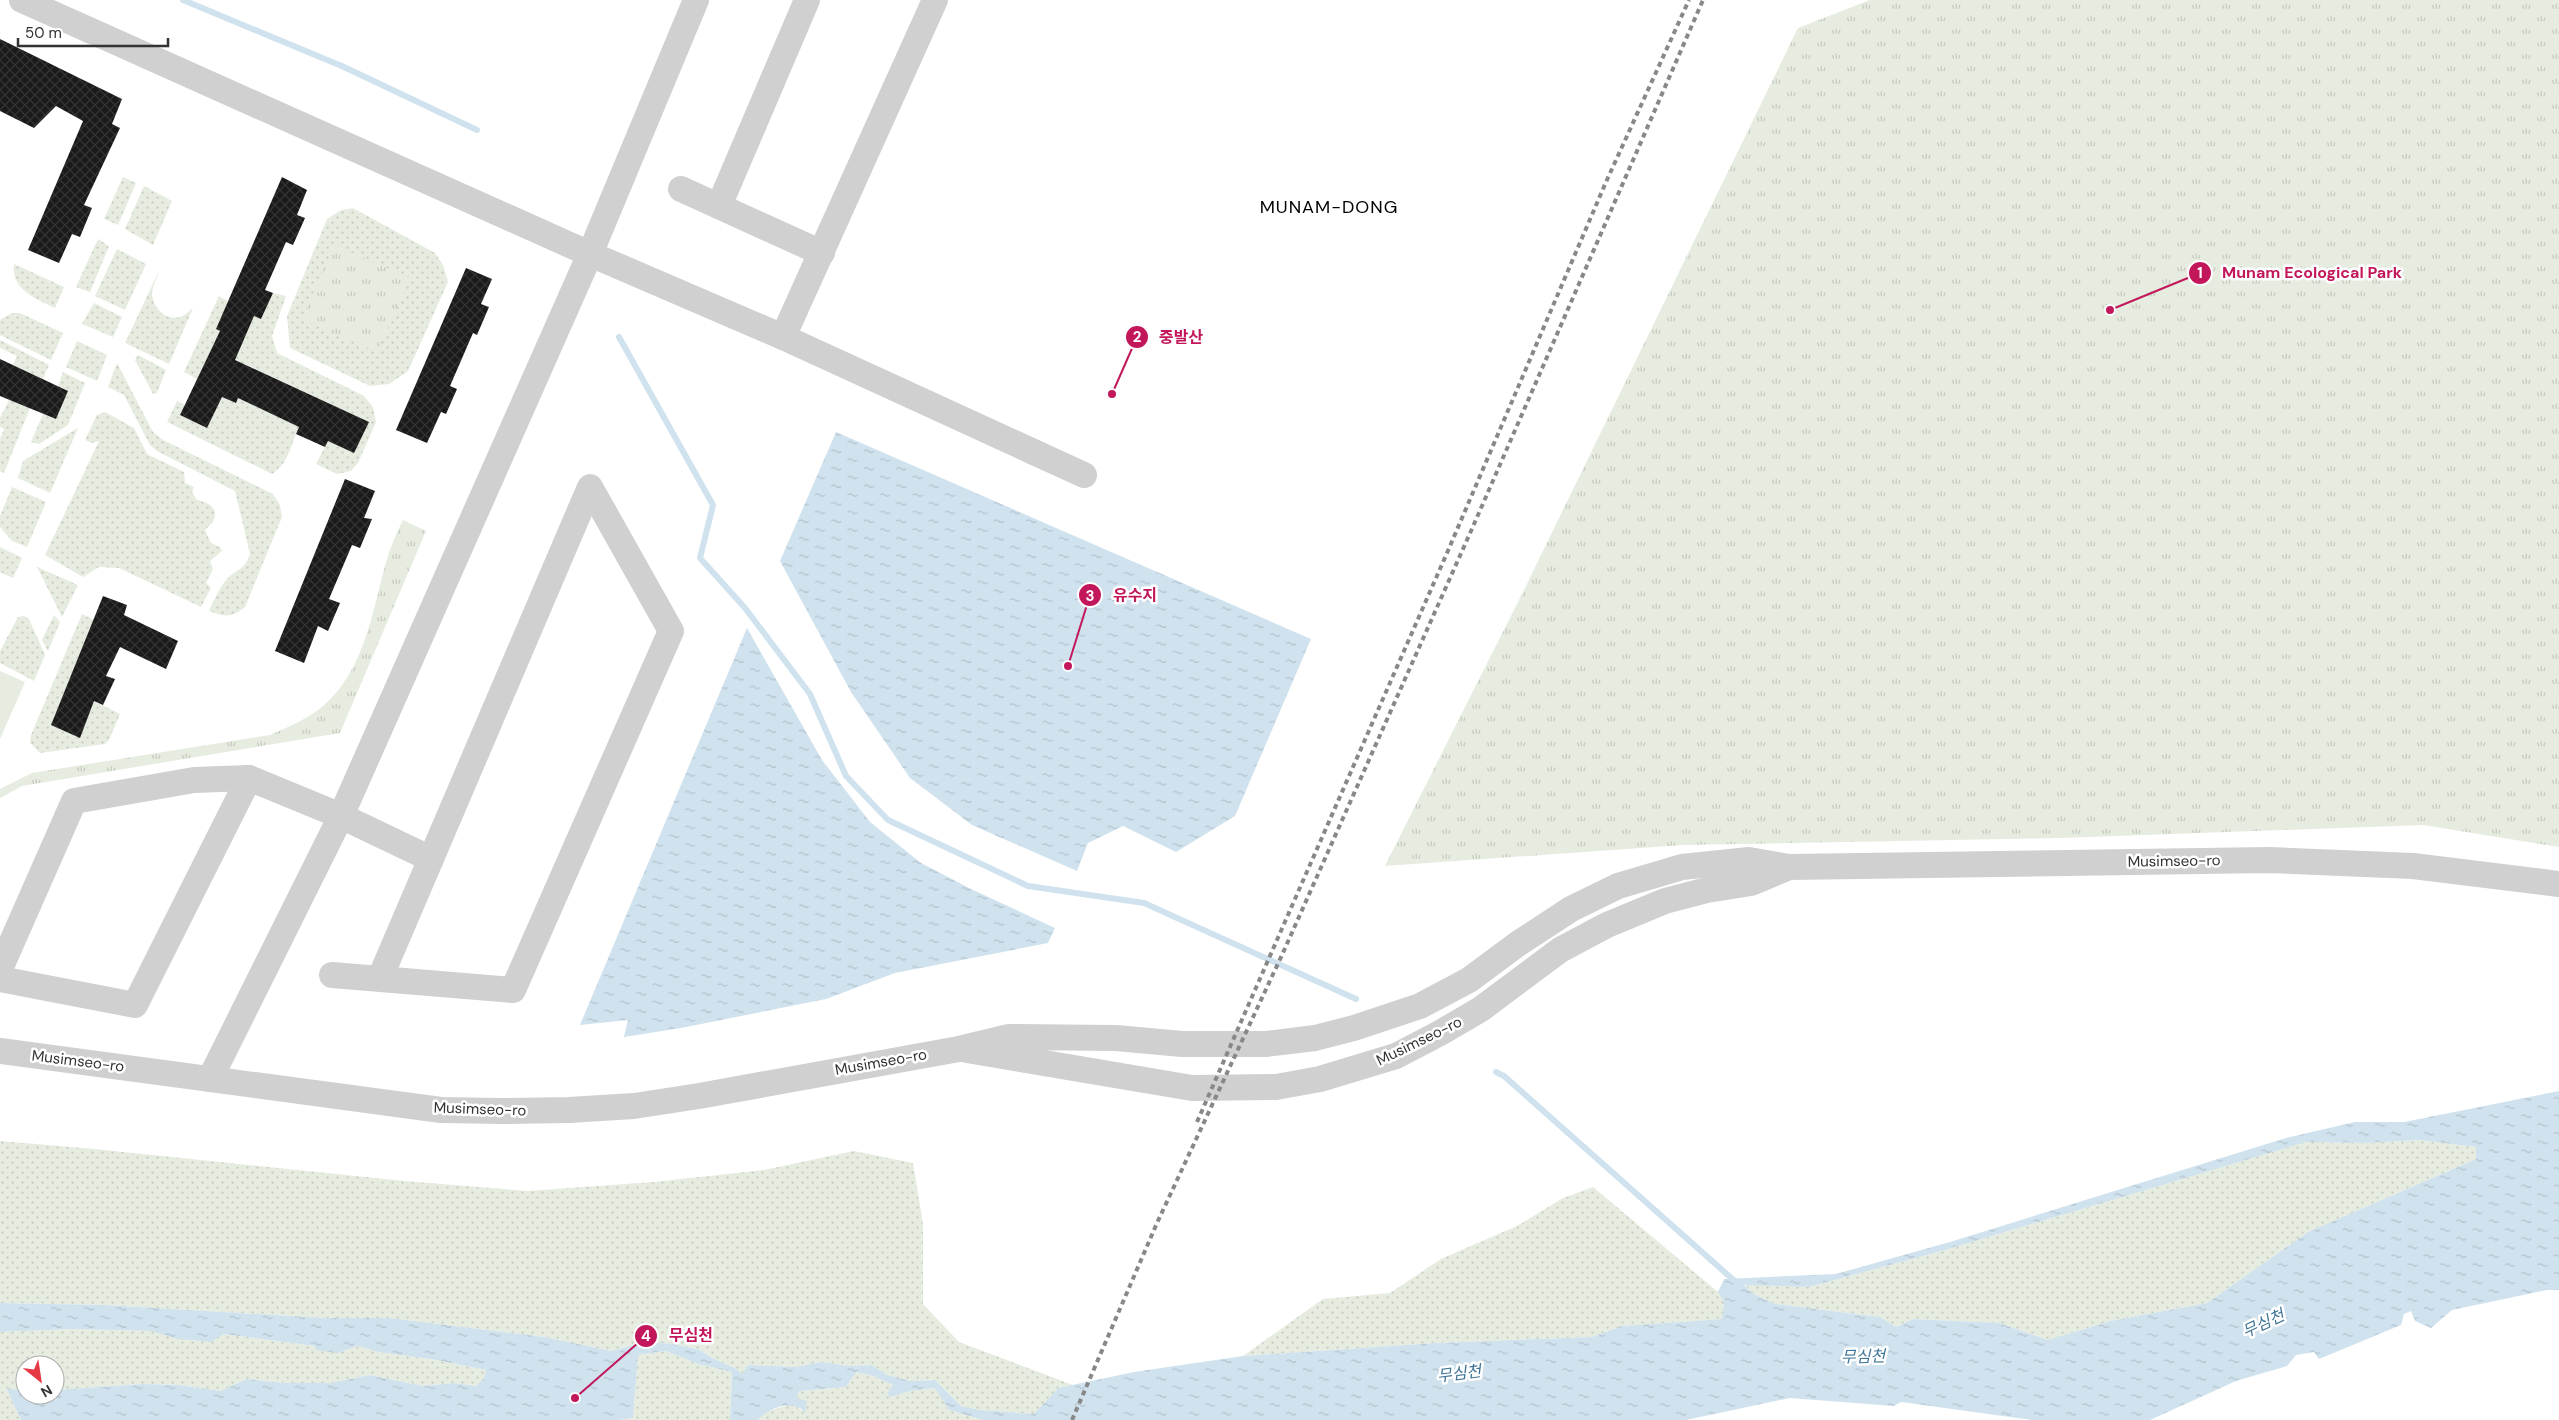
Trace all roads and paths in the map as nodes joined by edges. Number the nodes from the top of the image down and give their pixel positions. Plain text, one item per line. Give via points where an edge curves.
1 (22, 0) edge
2 (696, 0) edge
3 (807, 0) edge
4 (935, 0) edge
5 (681, 189) dead end
6 (719, 206) junction
7 (822, 252) junction
8 (590, 254) junction
9 (783, 337) junction
10 (1084, 475) dead end
11 (249, 778) junction
12 (341, 816) junction
13 (431, 859) junction
14 (1788, 867) junction
15 (2559, 884) edge
16 (0, 969) edge
17 (332, 975) dead end
18 (380, 978) junction
19 (0, 979) edge
20 (959, 1048) junction
21 (0, 1051) edge
22 (210, 1079) junction

1 - 8 street
2 - 8 street
3 - 6 street
4 - 7 street
5 - 6 street
6 - 7 street
7 - 9 street
8 - 9 street
8 - 12 street
9 - 10 street
11 - 12 street
11 - 16 street via 194,780 74,801
11 - 19 street via 135,1005
12 - 13 street
12 - 22 street
13 - 18 street
13 - 18 street via 590,487 671,631 513,990
14 - 15 street, Musimseo-ro via 2270,860 2413,866
14 - 20 street, Musimseo-ro via 1749,860 1682,867 1618,886 1571,910 1468,980 1420,1006 1315,1038 1266,1044 1182,1044 1116,1038 1009,1037
14 - 20 street, Musimseo-ro via 1751,883 1665,901 1607,926 1560,950 1481,1009 1440,1033 1396,1056 1320,1079 1276,1087 1192,1088
17 - 18 street
20 - 22 street, Musimseo-ro via 699,1096 634,1106 569,1110 441,1110
21 - 22 street, Musimseo-ro

